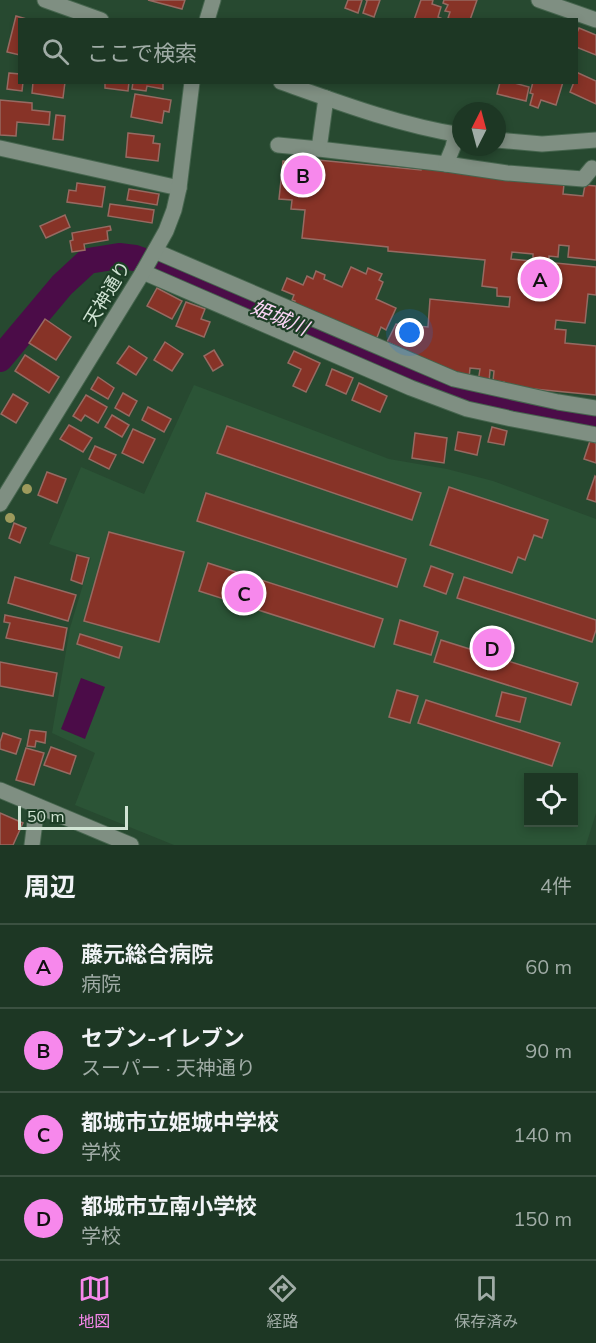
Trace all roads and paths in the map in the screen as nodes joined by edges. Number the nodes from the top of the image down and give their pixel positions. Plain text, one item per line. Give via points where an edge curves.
1 (45, 0) edge
2 (213, 0) edge
3 (539, 0) edge
4 (95, 18) edge
5 (208, 18) edge
6 (596, 20) edge
7 (192, 84) edge
8 (287, 84) edge
9 (326, 98) junction
10 (452, 134) edge
11 (593, 140) edge
12 (506, 141) edge
13 (278, 145) dead end
14 (0, 148) edge
15 (319, 149) junction
16 (452, 149) edge
17 (446, 164) junction
18 (594, 169) edge
19 (179, 188) junction
20 (154, 252) junction
21 (143, 272) junction
22 (596, 408) edge
23 (596, 435) edge
24 (0, 504) edge
25 (0, 790) edge
26 (37, 806) junction
27 (32, 845) edge
28 (131, 845) edge

1 - 4 street
2 - 5 street
3 - 6 street
7 - 19 street, 天神通り
8 - 9 street
9 - 10 street via 364,112
9 - 15 street
11 - 12 street via 542,144
11 - 18 street
13 - 15 street
14 - 19 street
15 - 17 street
16 - 17 street
17 - 18 street via 582,179
19 - 20 street, 天神通り via 166,231
20 - 21 street, 天神通り
20 - 22 street via 454,380
21 - 23 street via 467,409
21 - 24 street, 天神通り
25 - 26 street
26 - 27 street
26 - 28 street

